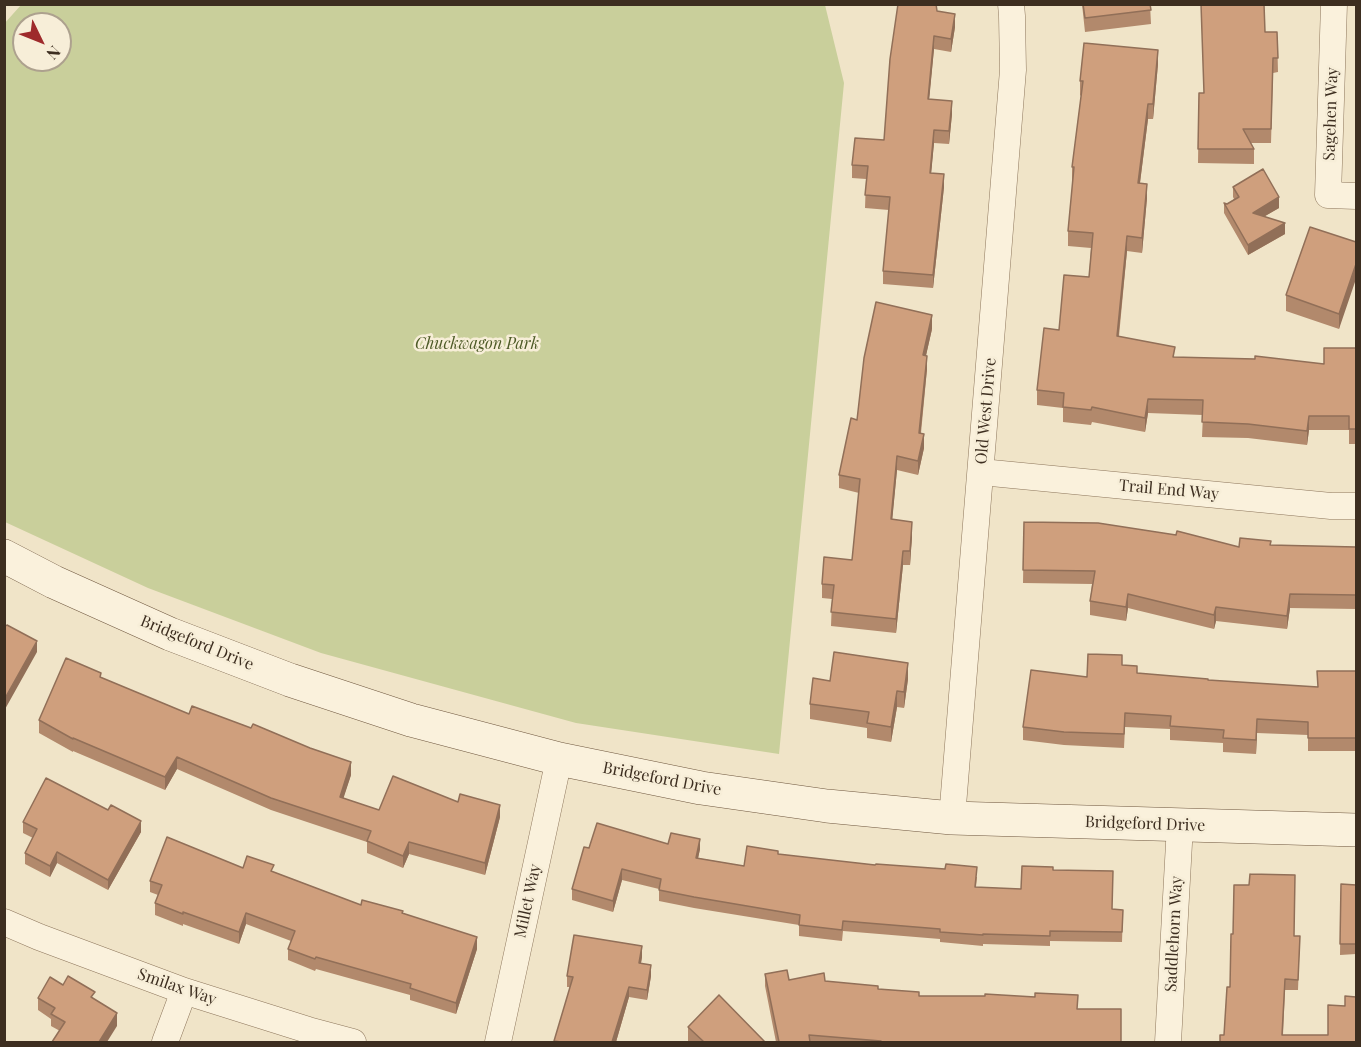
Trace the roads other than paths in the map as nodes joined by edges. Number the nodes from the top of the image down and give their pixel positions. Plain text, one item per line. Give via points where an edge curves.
1 (1011, 4) edge
2 (1334, 4) edge
3 (1356, 196) edge
4 (981, 472) junction
5 (1356, 506) edge
6 (4, 556) edge
7 (559, 759) junction
8 (952, 818) junction
9 (1180, 825) junction
10 (1356, 830) edge
11 (4, 922) edge
12 (184, 991) junction
13 (165, 1042) edge
14 (353, 1042) edge
15 (498, 1042) edge
16 (1168, 1042) edge

1 - 4 street, Old West Drive via 1014,70
2 - 3 street, Sagehen Way via 1329,195
4 - 5 street, Trail End Way
4 - 8 street, Old West Drive
6 - 7 street, Bridgeford Drive via 170,634 290,680 411,720
7 - 8 street, Bridgeford Drive via 701,788
7 - 15 street, Millet Way
8 - 9 street, Bridgeford Drive
9 - 10 street, Bridgeford Drive
9 - 16 street, Saddlehorn Way
11 - 12 street, Smilax Way
12 - 13 street
12 - 14 street, Smilax Way

